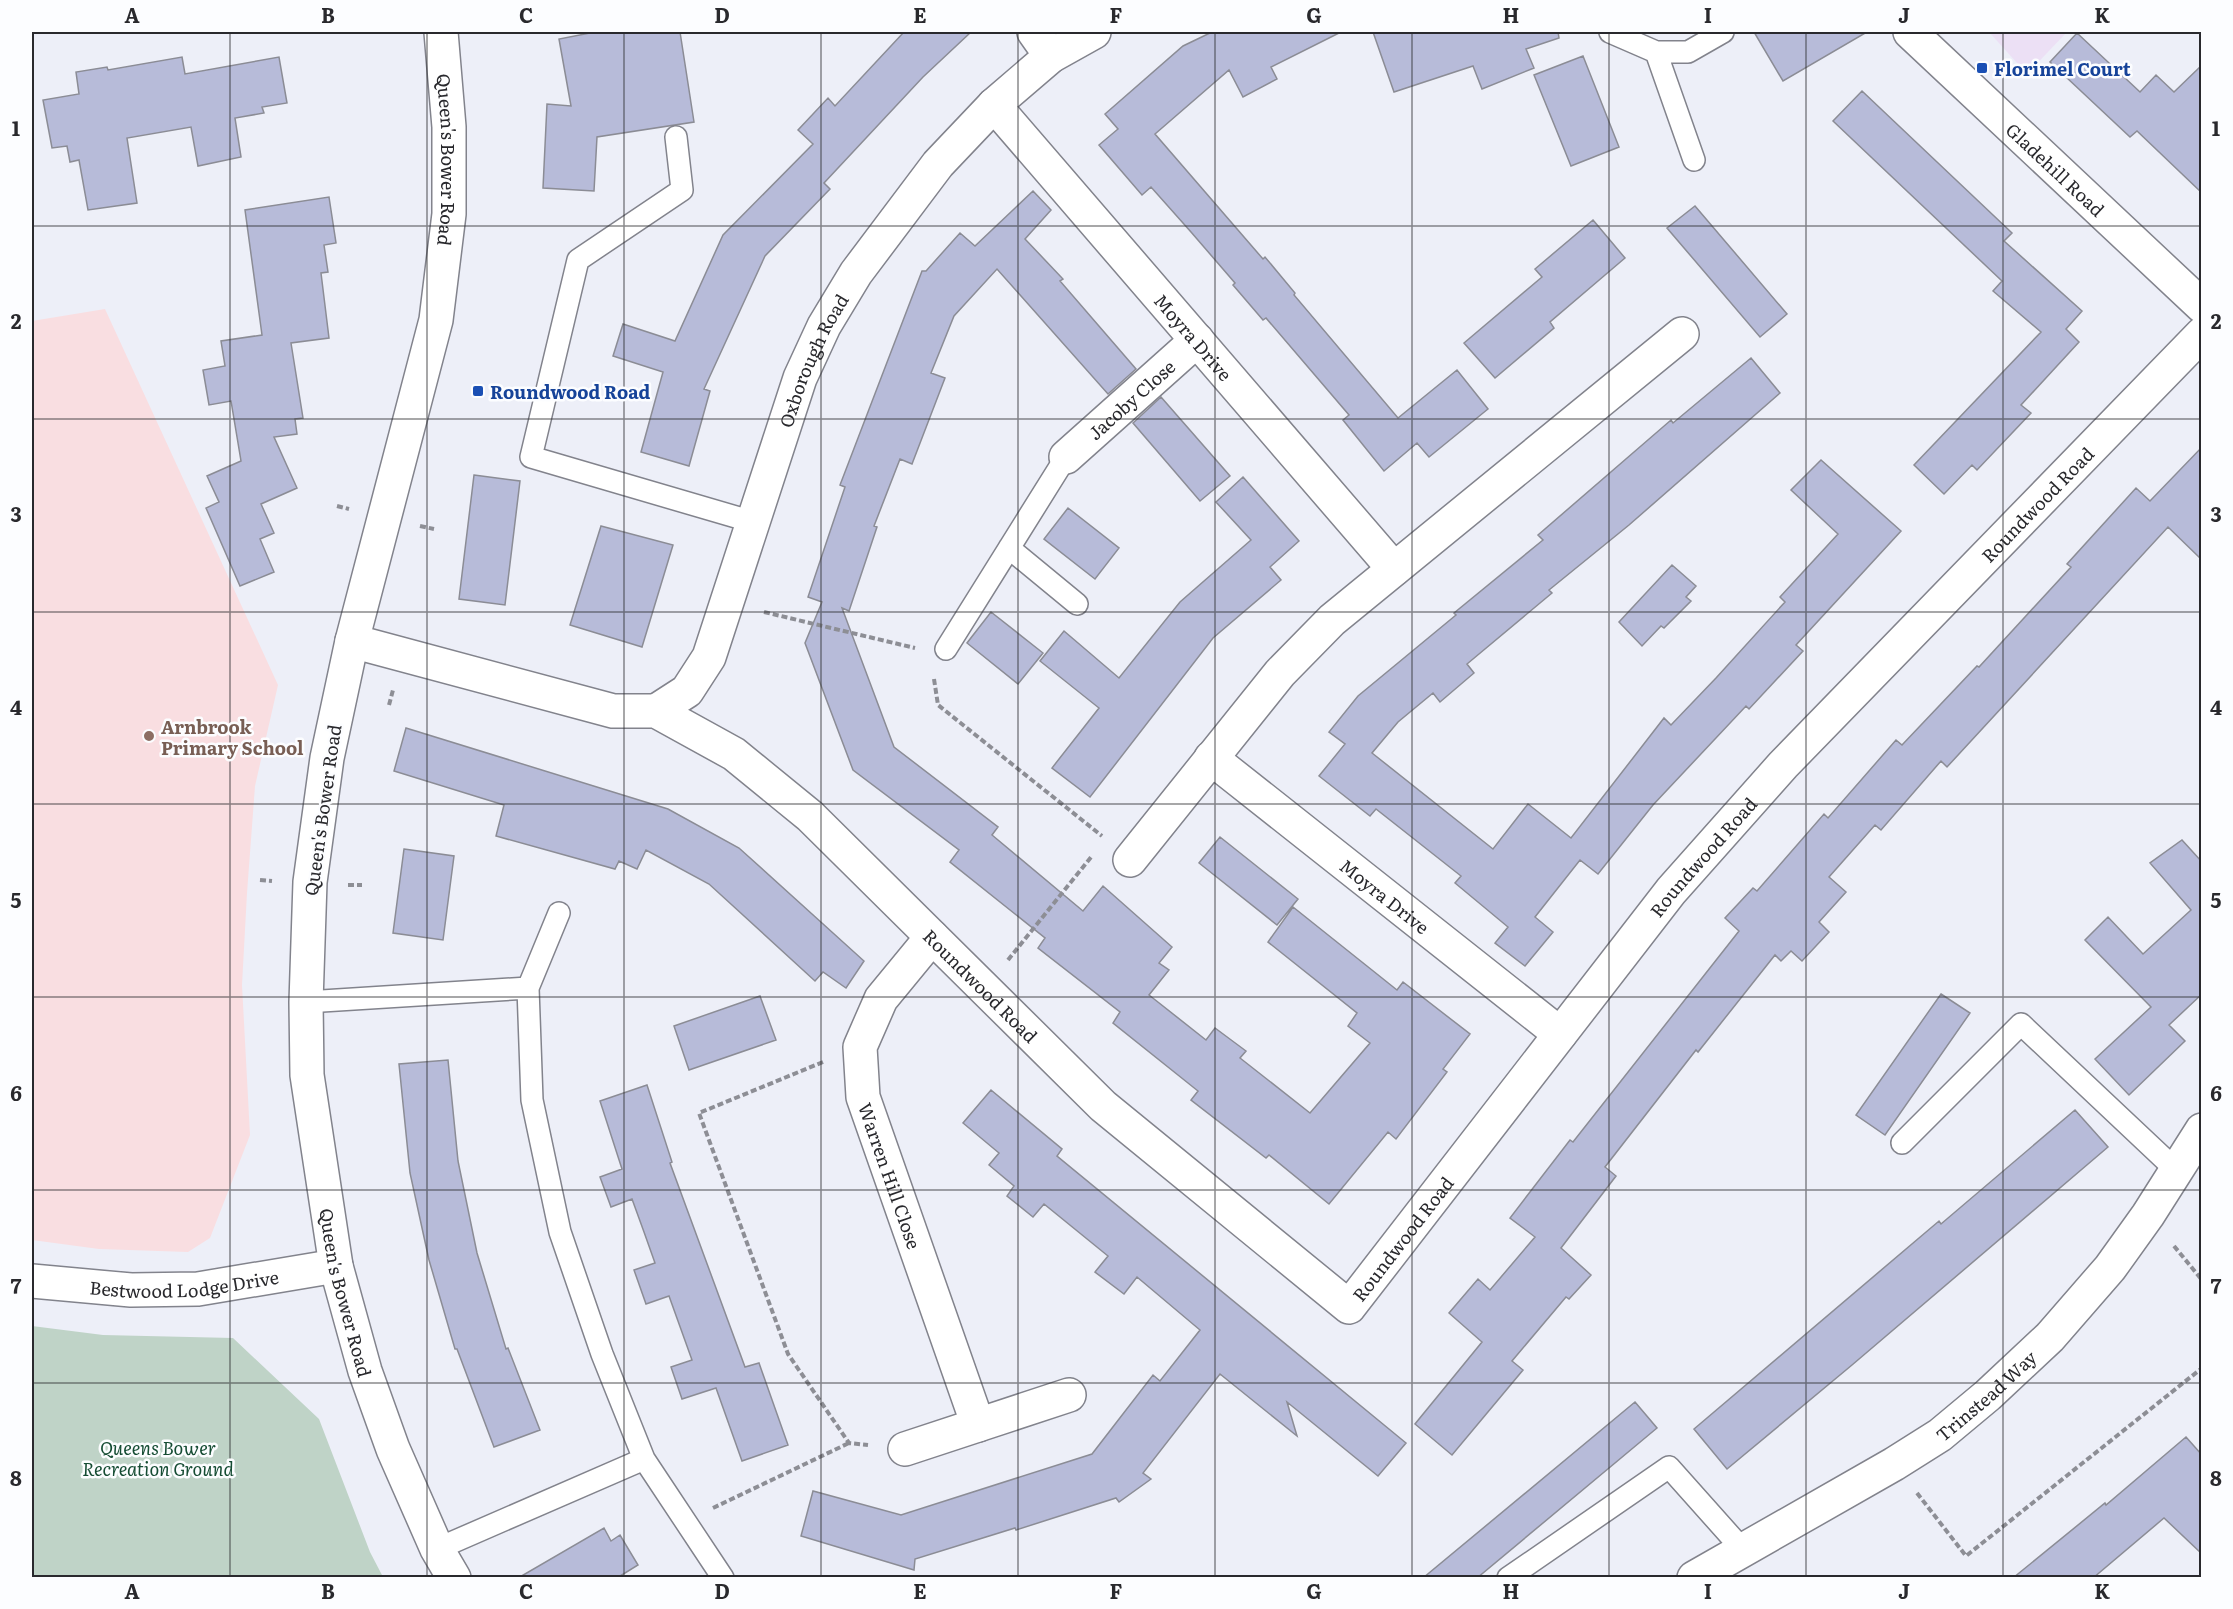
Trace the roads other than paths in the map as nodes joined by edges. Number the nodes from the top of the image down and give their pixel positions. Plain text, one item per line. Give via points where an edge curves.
1 (441, 32) edge
2 (1094, 32) edge
3 (1610, 32) edge
4 (1723, 32) edge
5 (1910, 32) edge
6 (1042, 44) edge
7 (1656, 52) junction
8 (994, 105) junction
9 (676, 137) dead end
10 (1694, 160) dead end
11 (2202, 306) edge
12 (1682, 334) dead end
13 (2202, 334) edge
14 (1197, 340) junction
15 (1066, 457) joint
16 (753, 522) junction
17 (1009, 548) junction
18 (1394, 569) junction
19 (1077, 604) dead end
20 (352, 641) junction
21 (946, 649) dead end
22 (656, 711) junction
23 (1211, 758) junction
24 (1130, 860) road end
25 (559, 913) dead end
26 (932, 937) junction
27 (528, 987) junction
28 (306, 1002) junction
29 (1560, 1034) junction
30 (2202, 1130) edge
31 (1902, 1143) dead end
32 (2176, 1170) junction
33 (336, 1266) junction
34 (32, 1281) edge
35 (1069, 1395) dead end
36 (978, 1425) junction
37 (904, 1449) road end
38 (644, 1459) junction
39 (437, 1549) junction
40 (1743, 1550) junction
41 (454, 1578) edge
42 (723, 1578) edge
43 (1508, 1578) edge
44 (1694, 1578) edge

1 - 20 street, Queen's Bower Road via 449,127 449,214 436,320
2 - 6 street, Oxborough Road
3 - 7 lane
4 - 7 lane via 1688,52
5 - 11 street, Gladehill Road
6 - 8 street, Oxborough Road
7 - 10 lane
8 - 14 street, Moyra Drive
8 - 16 street, Oxborough Road via 938,164 856,273 800,378
9 - 16 lane via 682,190 578,260 531,457
12 - 18 street
13 - 29 street, Roundwood Road via 1783,765 1671,891
14 - 15 street, Jacoby Close
14 - 18 street, Moyra Drive
15 - 17 lane
16 - 22 street, Oxborough Road via 709,657 687,691
17 - 19 lane
17 - 21 lane
18 - 23 street via 1332,620 1287,665
20 - 22 street, Roundwood Road via 613,711
20 - 28 street, Queen's Bower Road via 327,758 310,882
22 - 26 street, Roundwood Road via 734,754 802,809
23 - 24 street
23 - 29 street, Moyra Drive
25 - 27 lane
26 - 29 street, Roundwood Road via 1103,1106 1349,1307
26 - 36 street, Warren Hill Close via 881,999 860,1047 863,1097
27 - 28 lane
27 - 38 lane via 532,1100 560,1232
28 - 33 street, Queen's Bower Road via 307,1075
30 - 32 street, Trinstead Way
31 - 32 lane via 2021,1024
32 - 40 street, Trinstead Way via 2110,1268 2050,1337 1988,1395 1940,1435
33 - 34 street, Bestwood Lodge Drive via 198,1289 131,1290
33 - 39 street, Queen's Bower Road via 365,1371 393,1449
35 - 36 street
36 - 37 street
38 - 39 lane
38 - 42 lane
39 - 41 street, Queen's Bower Road
40 - 43 lane via 1669,1467
40 - 44 street, Trinstead Way

